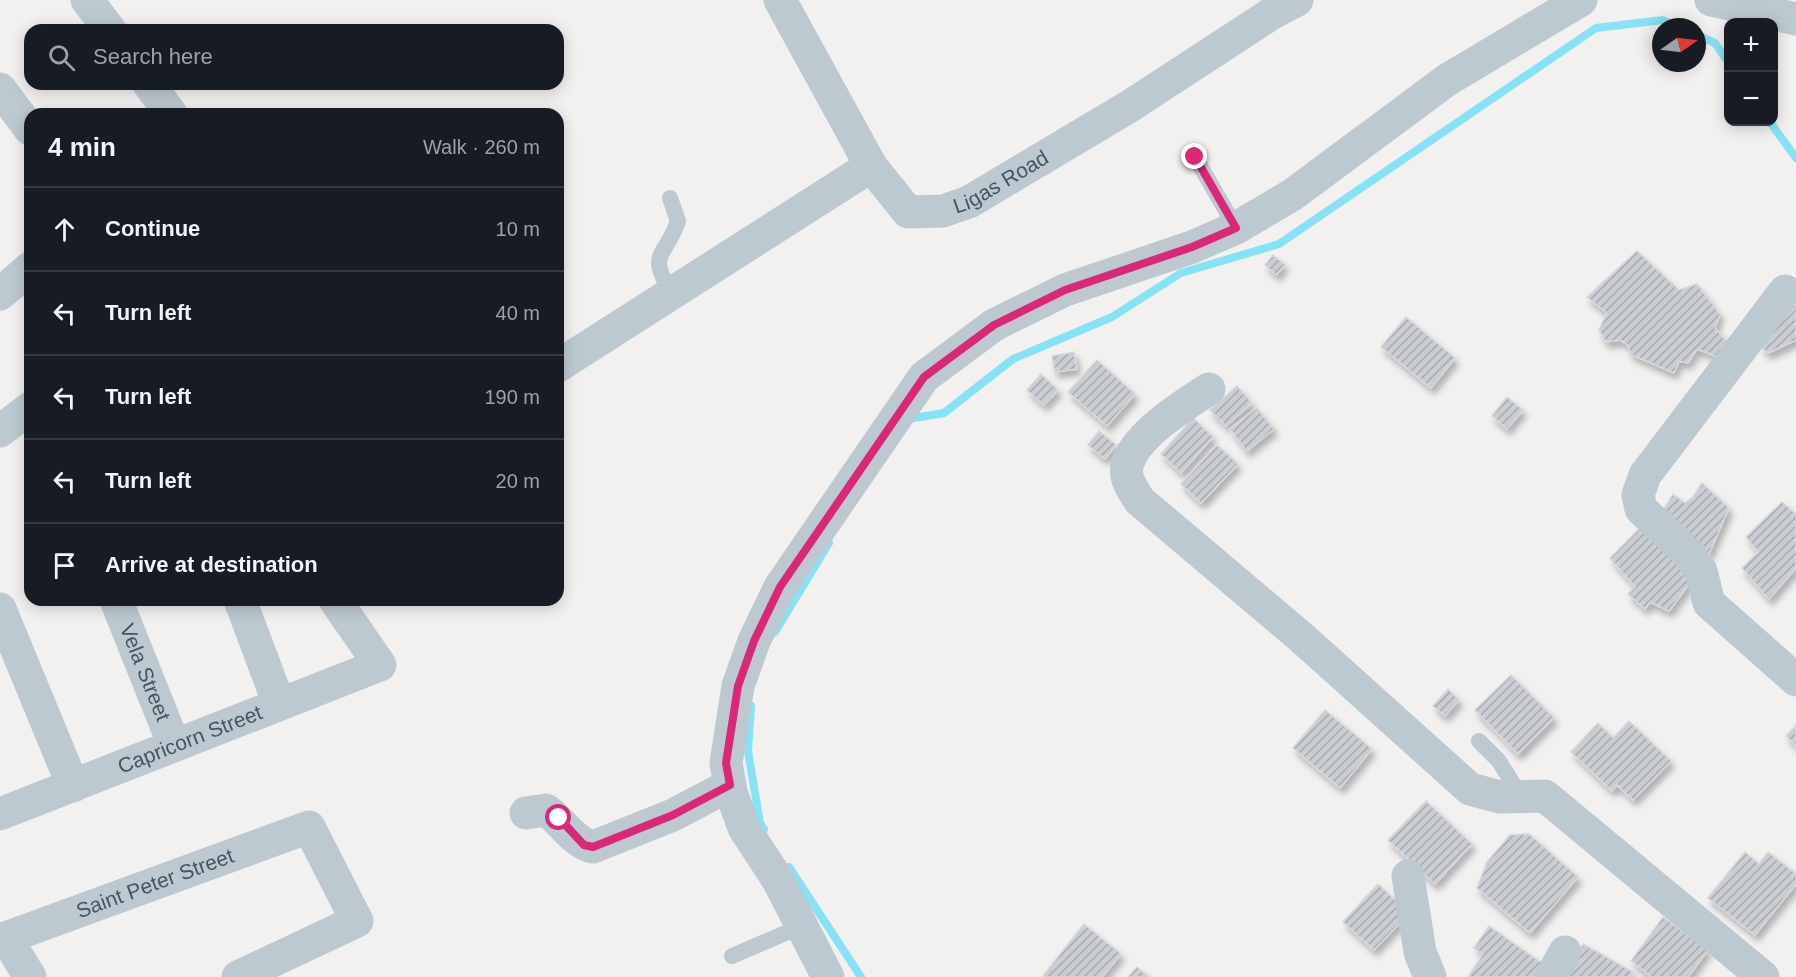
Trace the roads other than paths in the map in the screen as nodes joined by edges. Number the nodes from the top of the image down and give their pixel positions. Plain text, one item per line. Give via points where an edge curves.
1 (87, 0) edge
2 (780, 0) edge
3 (1297, 0) edge
4 (1581, 0) edge
5 (1711, 0) edge
6 (1796, 19) edge
7 (105, 24) edge
8 (0, 89) edge
9 (153, 90) edge
10 (167, 108) edge
11 (24, 121) edge
12 (1195, 157) dead end
13 (871, 166) junction
14 (670, 198) dead end
15 (1236, 228) junction
16 (24, 273) edge
17 (1785, 291) dead end
18 (671, 293) junction
19 (0, 294) edge
20 (564, 362) edge
21 (1209, 389) dead end
22 (24, 413) edge
23 (0, 431) edge
24 (118, 606) edge
25 (242, 606) edge
26 (339, 606) edge
27 (0, 609) edge
28 (1796, 680) edge
29 (279, 704) junction
30 (1479, 741) dead end
31 (174, 746) junction
32 (730, 785) junction
33 (73, 786) junction
34 (1520, 795) junction
35 (526, 813) dead end
36 (0, 814) edge
37 (1408, 876) dead end
38 (802, 926) junction
39 (3, 939) edge
40 (732, 956) dead end
41 (30, 977) edge
42 (238, 977) edge
43 (828, 977) edge
44 (1430, 977) edge
45 (1764, 977) edge

1 - 7 street
2 - 13 street, Ligas Road
3 - 13 street, Ligas Road via 969,202 944,211 908,212
4 - 15 street via 1447,80 1292,195
5 - 6 street
8 - 11 street
9 - 10 street
12 - 15 lane
13 - 18 street
14 - 18 lane via 678,221 657,256 657,266
15 - 32 street via 1065,290 994,325 924,377 780,587 754,641 738,686 726,763
16 - 19 street
17 - 28 street via 1645,475 1638,495 1641,509 1689,554 1701,571 1709,603
18 - 20 street
21 - 34 street via 1163,419 1133,454 1126,468 1130,487 1140,501 1302,638 1470,789 1485,795
22 - 23 street
24 - 31 street, Vela Street
25 - 29 street
26 - 29 street, Capricorn Street via 380,665
27 - 33 street
29 - 31 street, Capricorn Street
30 - 34 lane via 1499,761
31 - 33 street, Capricorn Street
32 - 35 street via 673,815 593,847 584,845 546,810
32 - 38 street via 744,828
33 - 36 street, Capricorn Street
34 - 45 street via 1545,796
37 - 44 street via 1420,952
38 - 40 lane
38 - 43 street
39 - 41 street
39 - 42 street, Saint Peter Street via 309,827 357,921

